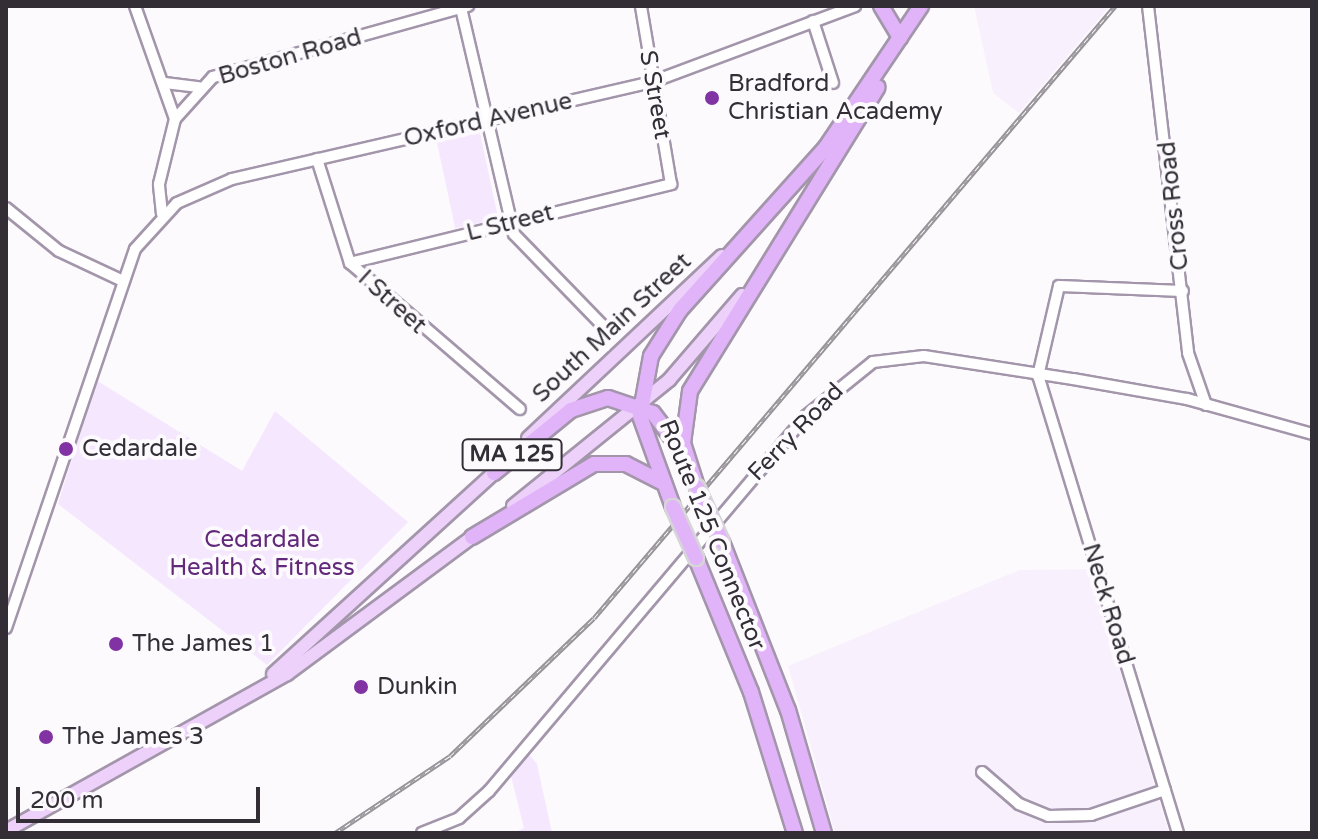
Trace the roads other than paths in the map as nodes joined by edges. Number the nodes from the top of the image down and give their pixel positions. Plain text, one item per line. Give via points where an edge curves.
1 (135, 6) edge
2 (641, 6) edge
3 (855, 6) edge
4 (881, 6) edge
5 (1148, 6) edge
6 (465, 7) edge
7 (920, 9) edge
8 (813, 21) junction
9 (900, 38) junction
10 (652, 82) junction
11 (165, 83) junction
12 (833, 83) dead end
13 (199, 87) junction
14 (175, 119) junction
15 (487, 120) junction
16 (317, 159) junction
17 (671, 184) joint
18 (6, 208) edge
19 (162, 214) junction
20 (510, 223) junction
21 (749, 234) junction
22 (350, 263) junction
23 (758, 280) junction
24 (123, 281) junction
25 (1183, 291) junction
26 (604, 327) dead end
27 (1038, 376) junction
28 (1206, 405) junction
29 (639, 406) junction
30 (520, 409) dead end
31 (1312, 434) edge
32 (686, 457) junction
33 (494, 473) junction
34 (661, 482) junction
35 (472, 537) junction
36 (6, 628) edge
37 (273, 681) junction
38 (982, 772) dead end
39 (1165, 790) junction
40 (6, 831) edge
41 (422, 833) edge
42 (795, 833) edge
43 (824, 833) edge
44 (1178, 833) edge

1 - 11 street
2 - 10 street, S Street
3 - 8 street, Oxford Avenue
4 - 9 highway
5 - 25 street, Cross Road
6 - 13 street, Boston Road via 228,70
6 - 15 street
7 - 9 highway, South Main Street / MA 125
7 - 23 highway, South Main Street / MA 125
8 - 10 street, Oxford Avenue
8 - 12 street
9 - 21 highway, South Main Street / MA 125 via 826,147
10 - 15 street, Oxford Avenue
10 - 17 street, S Street
11 - 13 street
11 - 14 street
13 - 14 street, Boston Road
14 - 19 street, Boston Road via 159,184
15 - 16 street, Oxford Avenue
15 - 20 street
16 - 19 street, Oxford Avenue via 205,188
16 - 22 street, I Street
17 - 20 street, L Street
18 - 24 street via 59,251
19 - 24 street, Oxford Avenue via 135,249
20 - 22 street, L Street
20 - 26 street via 534,261
21 - 29 highway, Route 125 Connector via 662,335
21 - 33 main road, South Main Street / MA 125
22 - 30 street, I Street
23 - 29 main road, South Main Street / MA 125 via 694,356
23 - 32 highway, Route 125 Connector via 687,399
24 - 36 street
25 - 27 street via 1059,286
25 - 28 street, Cross Road via 1188,353
27 - 28 street, Ferry Road
27 - 39 street, Neck Road
27 - 41 street, Ferry Road via 924,356 889,358 856,372 806,416 489,791 459,818
28 - 31 street, Ferry Road
29 - 32 highway via 665,424
29 - 33 highway via 608,398 579,406
29 - 34 highway, Route 125 Connector
29 - 35 main road, South Main Street / MA 125
32 - 43 highway, Route 125 Connector, bridge via 788,710
33 - 37 main road, South Main Street / MA 125
34 - 35 highway via 626,464 594,464
34 - 42 highway, Route 125 Connector, bridge via 751,692
35 - 37 main road, South Main Street / MA 125
37 - 40 main road, South Main Street / MA 125
38 - 39 street via 1019,804 1048,816 1091,815
39 - 44 street, Neck Road

